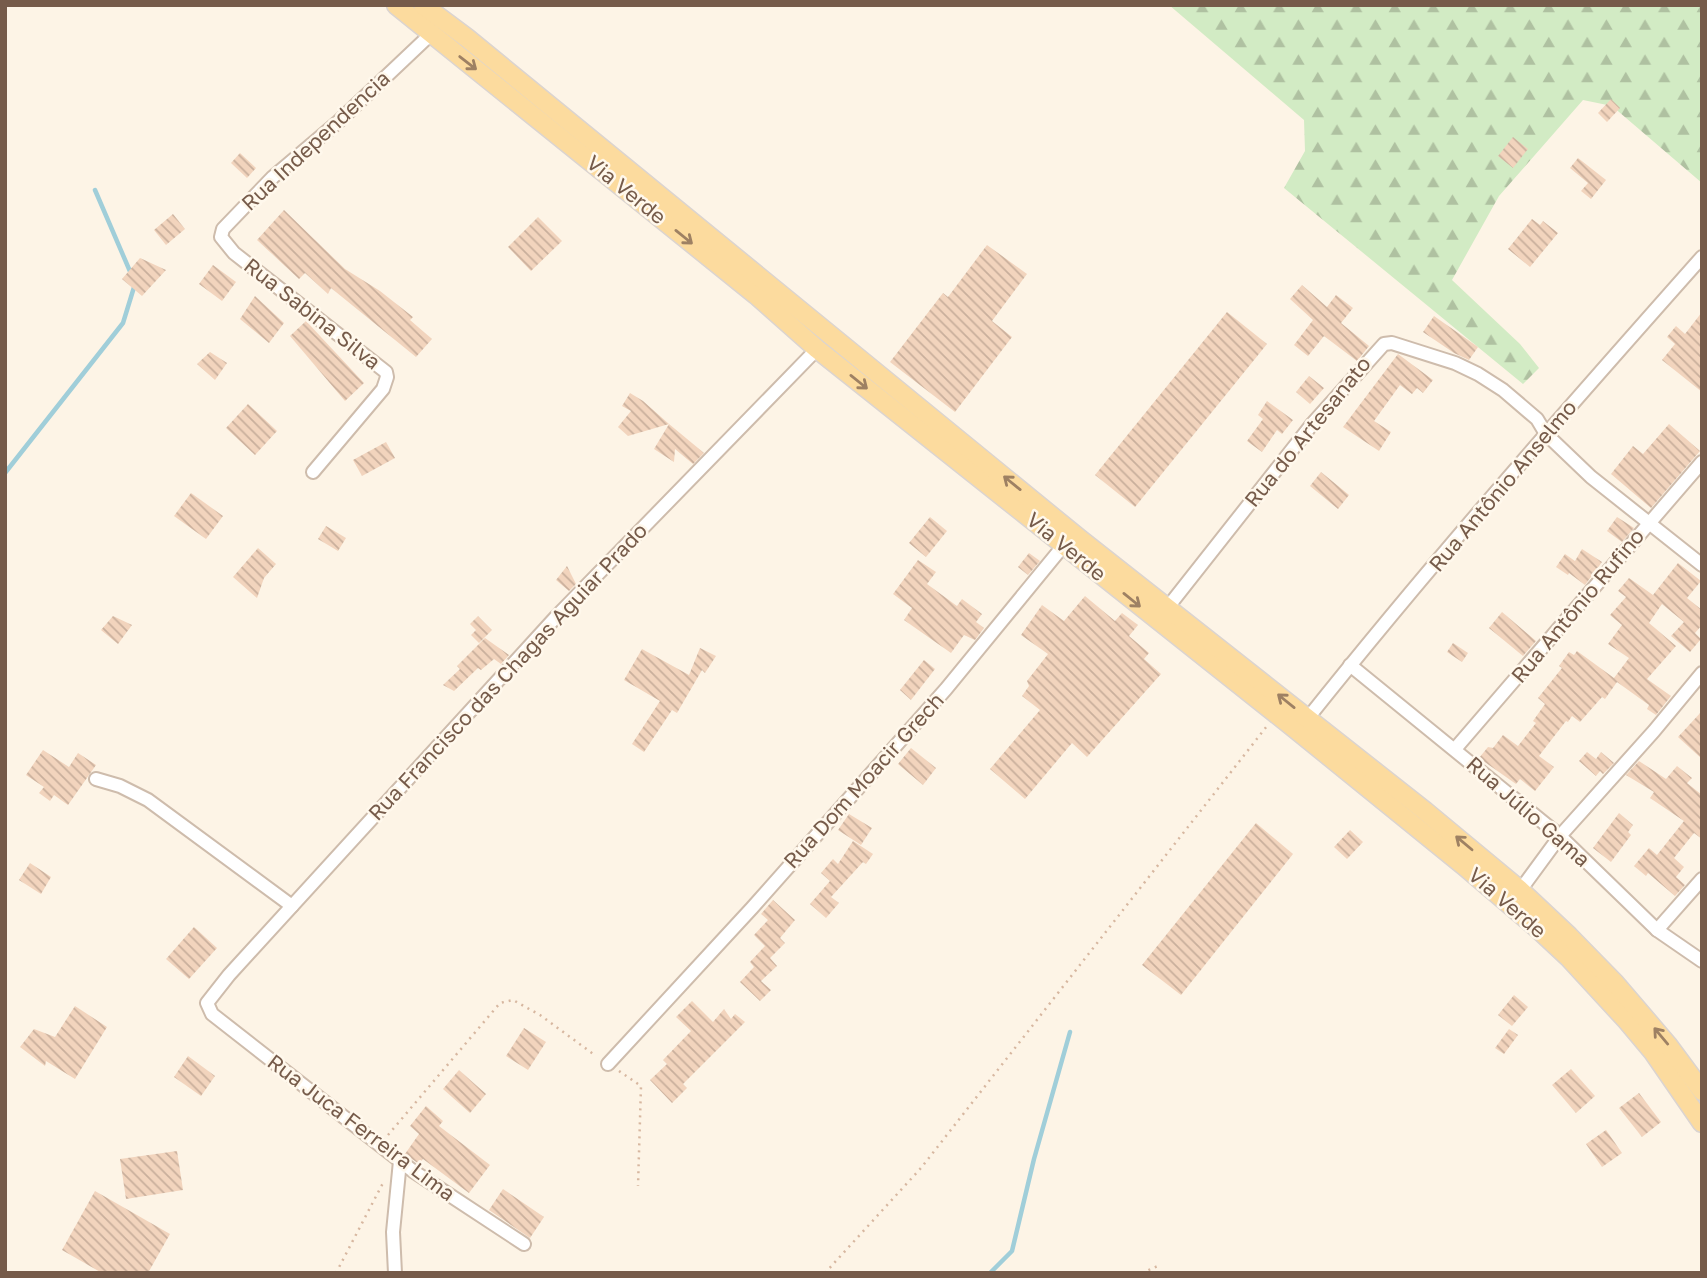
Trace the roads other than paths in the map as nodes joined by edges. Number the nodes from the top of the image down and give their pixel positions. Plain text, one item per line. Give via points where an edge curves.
1 (396, 5) edge
2 (423, 5) edge
3 (431, 34) junction
4 (234, 253) joint
5 (1702, 257) edge
6 (817, 349) junction
7 (1546, 434) junction
8 (1702, 462) edge
9 (313, 472) dead end
10 (1649, 523) junction
11 (1064, 545) junction
12 (1702, 565) edge
13 (1168, 607) junction
14 (1350, 666) junction
15 (1702, 673) edge
16 (1308, 718) junction
17 (1455, 749) junction
18 (96, 779) dead end
19 (1560, 836) junction
20 (1702, 879) edge
21 (1515, 898) junction
22 (292, 906) junction
23 (1657, 930) junction
24 (1702, 961) edge
25 (207, 1003) joint
26 (608, 1064) road end
27 (1702, 1091) edge
28 (1702, 1123) edge
29 (398, 1159) junction
30 (524, 1244) dead end
31 (395, 1273) edge

1 - 3 main road, Via Verde
13 -> 2 main road, Via Verde
3 - 4 street, Rua Independencia via 273,177 223,229 221,237
3 -> 6 main road, Via Verde
4 - 9 street, Rua Sabina Silva via 382,367 387,377 385,386
5 - 7 street, Rua Antônio Anselmo
6 -> 11 main road, Via Verde
6 - 22 street, Rua Francisco das Chagas Aguiar Prado via 556,617
7 - 10 street
7 - 13 street, Rua do Artesanato via 1523,406 1478,374 1428,354 1384,344 1313,423
7 - 14 street, Rua Antônio Anselmo
8 - 10 street, Rua Antônio Rufino
10 - 12 street
10 - 17 street, Rua Antônio Rufino
11 -> 21 main road, Via Verde
11 - 26 street, Rua Dom Moacir Grech via 946,688
16 -> 13 main road, Via Verde
14 - 16 street, Rua Antônio Anselmo
14 - 17 street, Rua Júlio Gama
15 - 19 street
21 -> 16 main road, Via Verde
17 - 19 street, Rua Júlio Gama
18 - 22 street via 148,800
19 - 21 street
19 - 23 street, Rua Júlio Gama
20 - 23 street
27 -> 21 main road, Via Verde via 1615,983 1569,936
21 - 28 main road, Via Verde via 1628,1021
22 - 25 street, Rua Francisco das Chagas Aguiar Prado
23 - 24 street, Rua Júlio Gama
25 - 29 street, Rua Juca Ferreira Lima via 212,1014
29 - 30 street, Rua Juca Ferreira Lima
29 - 31 street

